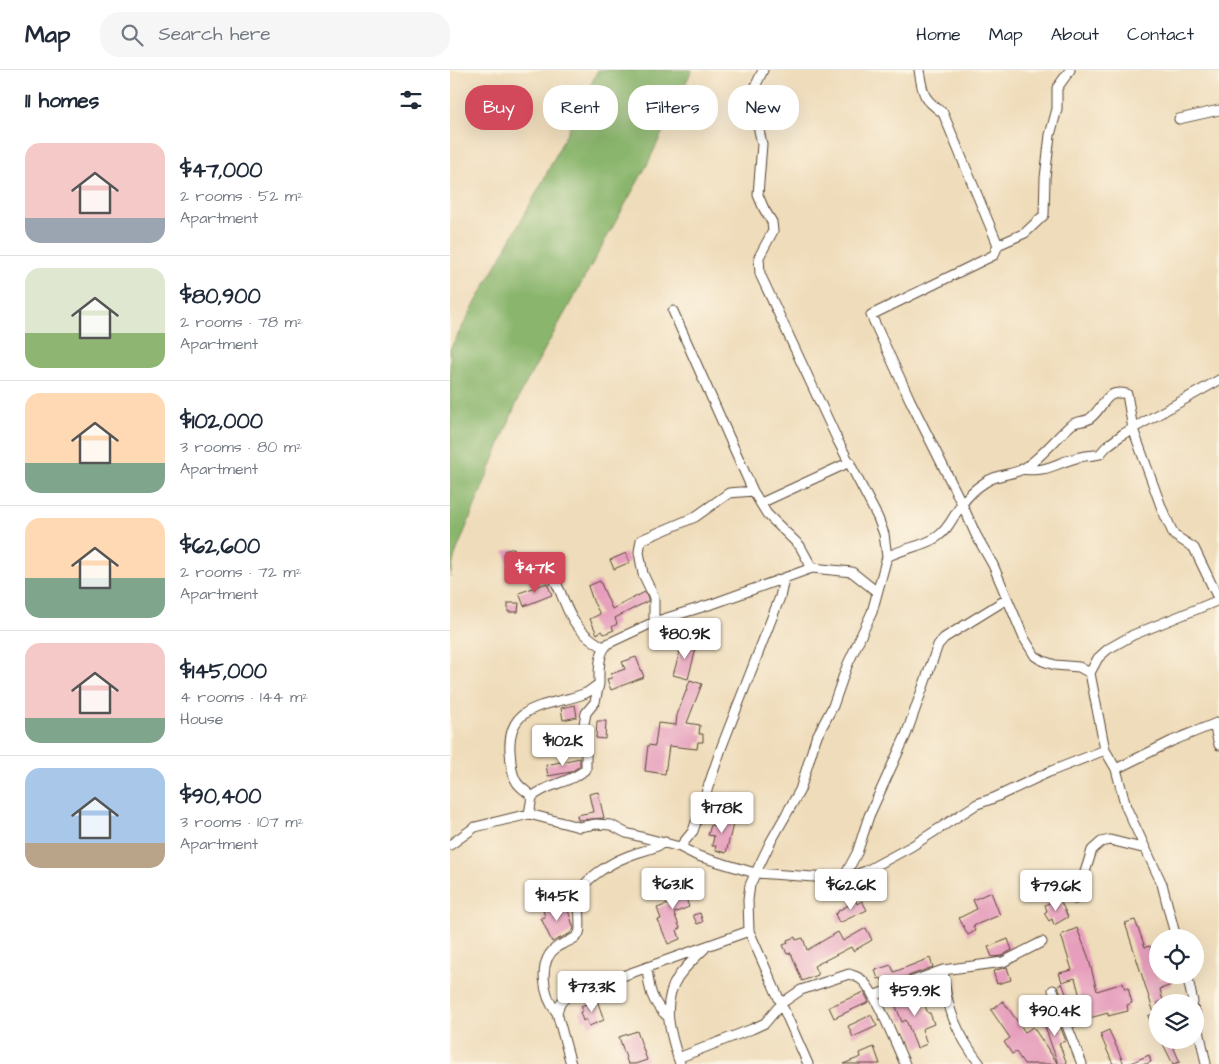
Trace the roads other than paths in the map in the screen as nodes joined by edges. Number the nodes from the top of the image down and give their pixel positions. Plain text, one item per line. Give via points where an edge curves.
1 (763, 70) edge
2 (919, 70) edge
3 (1070, 70) edge
4 (1219, 110) edge
5 (1179, 119) dead end
6 (998, 245) junction
7 (673, 311) dead end
8 (1219, 380) edge
9 (1133, 429) junction
10 (850, 462) junction
11 (1022, 469) junction
12 (753, 491) junction
13 (761, 503) junction
14 (962, 504) junction
15 (887, 557) junction
16 (530, 560) dead end
17 (812, 568) junction
18 (784, 579) junction
19 (877, 592) junction
20 (1007, 599) junction
21 (654, 622) junction
22 (603, 647) junction
23 (1090, 673) junction
24 (598, 684) junction
25 (1217, 723) edge
26 (1219, 745) edge
27 (1105, 750) junction
28 (1116, 769) junction
29 (532, 797) junction
30 (528, 814) junction
31 (665, 842) junction
32 (450, 845) edge
33 (680, 847) junction
34 (1146, 849) junction
35 (755, 873) junction
36 (843, 879) junction
37 (1075, 899) dead end
38 (1174, 929) edge
39 (749, 931) junction
40 (1042, 942) dead end
41 (707, 946) junction
42 (646, 967) junction
43 (944, 970) junction
44 (1053, 990) dead end
45 (873, 996) junction
46 (782, 1003) junction
47 (557, 1013) junction
48 (668, 1017) junction
49 (1203, 1049) edge
50 (679, 1061) edge
51 (572, 1064) edge
52 (808, 1064) edge
53 (904, 1064) edge
54 (980, 1064) edge
55 (1082, 1064) edge
56 (1206, 1064) edge

1 - 10 street via 755,86 754,107 762,144 758,194 773,230 759,256 760,274
2 - 6 street via 923,94 929,104 943,113
3 - 6 street via 1057,88 1045,178 1044,215 1025,233
4 - 5 street
6 - 14 street via 994,255 871,315
7 - 12 street
8 - 9 street
9 - 11 street via 1100,454 1082,456 1036,471
9 - 11 street via 1127,394 1119,392 1107,397 1088,420 1072,424
9 - 23 street via 1174,535 1194,548 1219,600 1133,635 1108,649 1098,658
10 - 13 street
10 - 15 street via 878,518
11 - 14 street via 983,483
12 - 13 street
12 - 21 street via 729,493 695,517 640,540 643,574 654,596
13 - 17 street via 800,546
14 - 15 street via 949,527 939,536
14 - 20 street
15 - 19 street
16 - 22 street via 558,583 572,619 590,639
17 - 18 street
17 - 19 street via 852,572
18 - 21 street
18 - 33 street via 693,831
19 - 35 street via 872,612 833,706 816,738 800,790
20 - 23 street via 1035,656 1055,664 1079,666
20 - 36 street via 944,638 938,646 906,735
21 - 22 street
22 - 24 street
23 - 27 street
24 - 29 street via 595,702 586,713 582,734 586,769
24 - 29 street via 586,692 530,710 517,720 510,742 512,770 518,784
25 - 26 street
25 - 28 street via 1172,740
27 - 28 street
27 - 36 street via 977,804 912,846 866,871
28 - 34 street via 1126,807
29 - 30 street
30 - 31 street via 579,827 611,825
30 - 32 street via 475,827
31 - 33 street
31 - 47 street via 624,857 592,876 581,890 578,935 546,958 544,980
33 - 35 street via 698,856
34 - 37 street via 1110,840 1101,842 1092,850
34 - 38 street via 1162,884
35 - 36 street
35 - 39 street via 748,900
39 - 41 street
39 - 46 street
40 - 43 street via 1003,962
41 - 42 street
41 - 48 street via 675,982
42 - 47 street via 569,995 562,1000
42 - 48 street via 649,990 659,1009
43 - 45 street
43 - 54 street via 944,987 953,1022
44 - 55 street
45 - 46 street via 864,981 849,974 801,990
45 - 53 street
46 - 50 street via 765,1023
46 - 52 street
47 - 51 street
48 - 50 street
49 - 56 street

